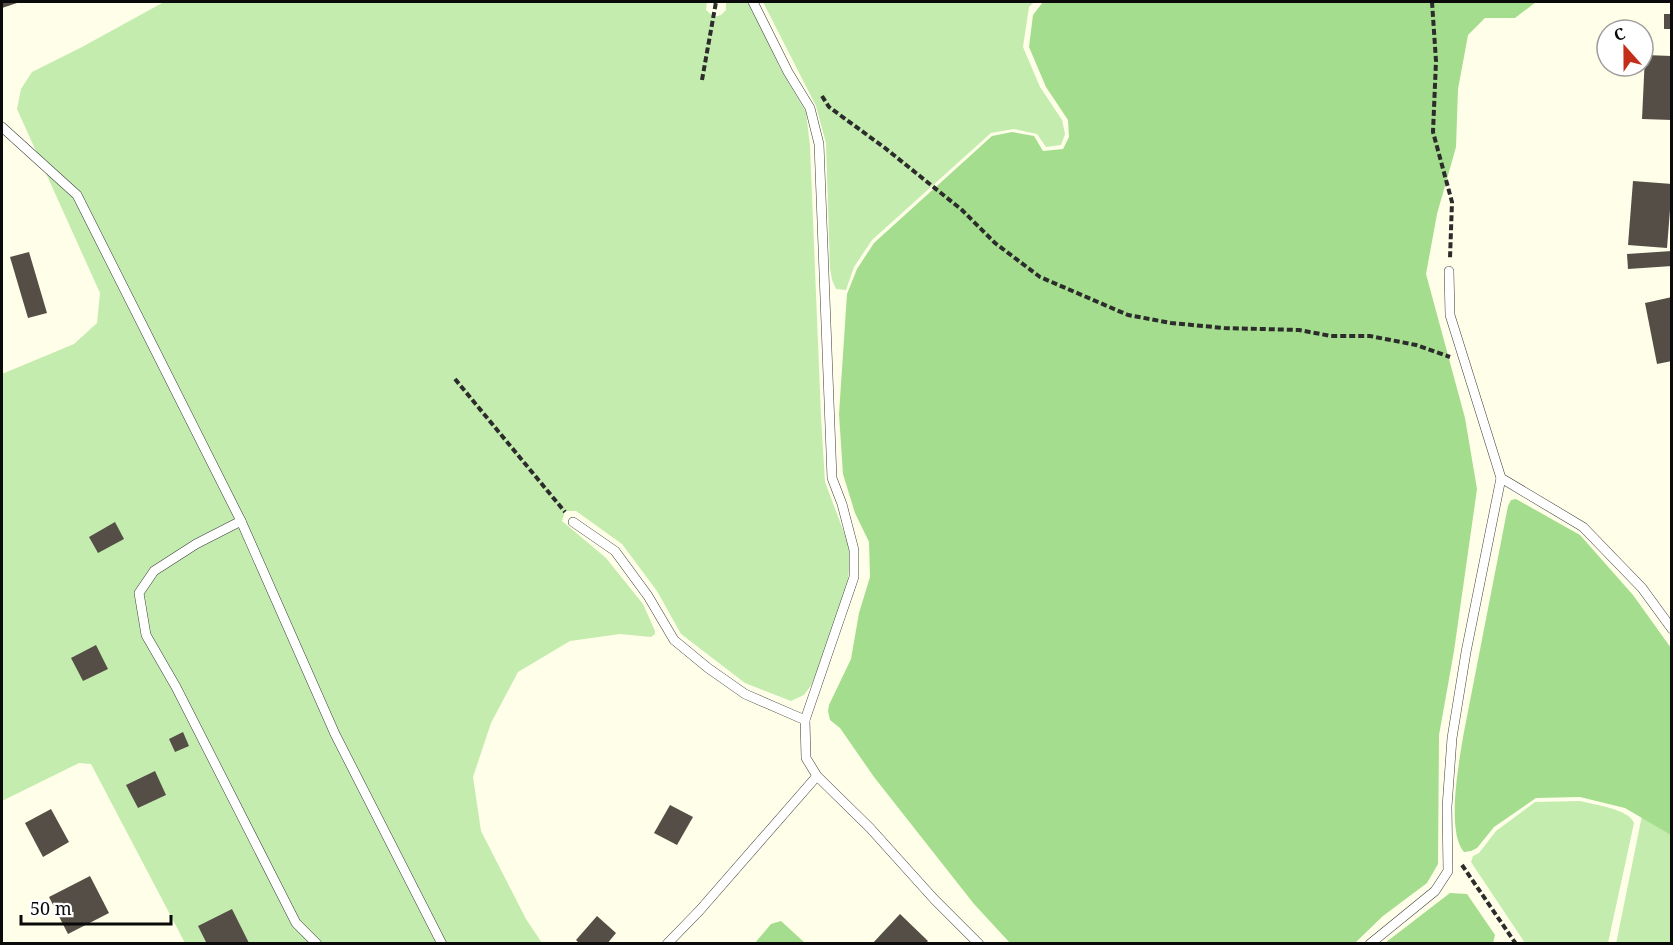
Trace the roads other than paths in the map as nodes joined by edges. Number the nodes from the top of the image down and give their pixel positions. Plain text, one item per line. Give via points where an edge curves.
1 (753, 2) edge
2 (2, 127) edge
3 (1449, 271) road end
4 (1501, 478) junction
5 (241, 521) junction
6 (573, 522) road end
7 (1671, 629) edge
8 (805, 720) junction
9 (817, 776) junction
10 (317, 944) edge
11 (442, 944) edge
12 (667, 944) edge
13 (979, 944) edge
14 (1370, 944) edge

1 - 8 lane via 810,108 819,144 832,478 854,550 854,577
2 - 5 lane via 77,195
3 - 4 lane via 1450,315
4 - 7 lane via 1583,527 1642,588
4 - 14 lane via 1452,738 1448,871 1435,891
5 - 10 lane via 154,571 139,593 144,625 296,923
5 - 11 lane via 335,734
6 - 8 lane via 615,551 674,640 745,694
8 - 9 lane via 806,758
9 - 12 lane
9 - 13 lane

